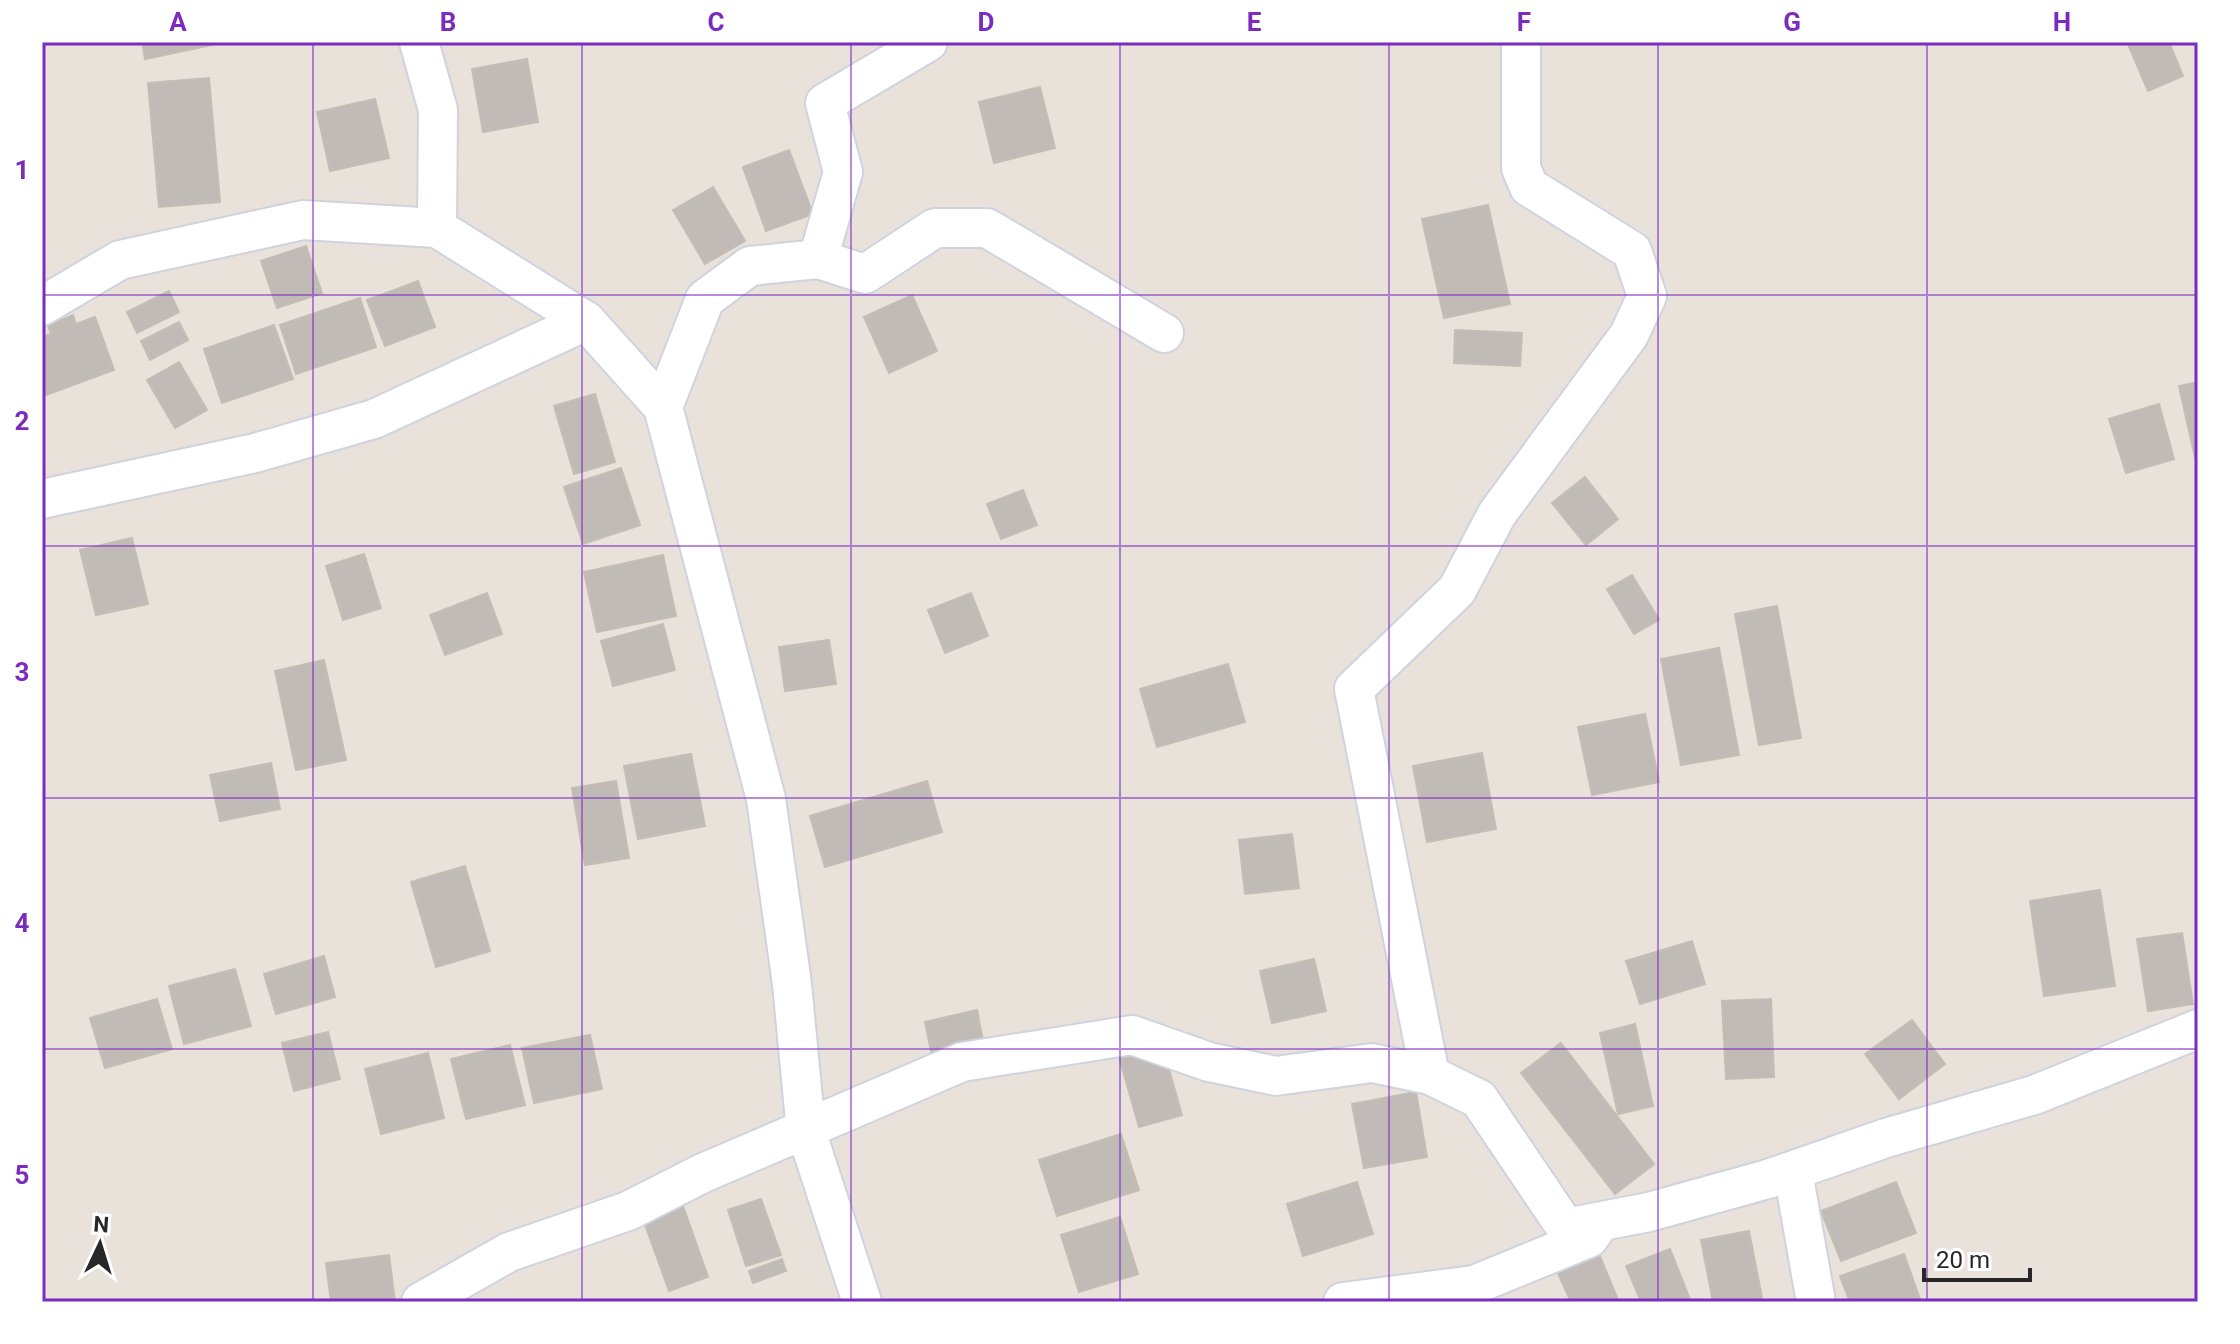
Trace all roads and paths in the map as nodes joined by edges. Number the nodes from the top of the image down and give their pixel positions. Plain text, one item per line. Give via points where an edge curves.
1 (419, 42) edge
2 (928, 42) edge
3 (1521, 42) edge
4 (437, 228) junction
5 (818, 259) junction
6 (42, 306) edge
7 (586, 321) junction
8 (1164, 333) dead end
9 (663, 407) junction
10 (42, 499) edge
11 (2198, 1029) edge
12 (1430, 1075) junction
13 (806, 1131) junction
14 (1793, 1172) junction
15 (421, 1302) edge
16 (862, 1302) edge
17 (1343, 1302) edge
18 (1816, 1302) edge

1 - 4 street via 438,110
2 - 5 street via 825,103 843,172
3 - 12 street via 1521,168 1529,187 1632,251 1647,296 1629,335 1497,514 1457,590 1354,689
4 - 6 street via 303,220 120,260
4 - 7 street
5 - 8 street via 865,274 935,228 987,228
5 - 9 street via 750,266 705,299
7 - 9 street
7 - 10 street via 374,419 255,453
9 - 13 street via 766,799
11 - 14 street via 2034,1095 1886,1138
12 - 13 street via 1372,1063 1276,1076 1209,1062 1132,1035 962,1062
12 - 14 street via 1479,1099 1566,1228 1649,1212
13 - 15 street via 628,1211 509,1252
13 - 16 street
14 - 17 street via 1595,1228 1589,1238 1474,1285
14 - 18 street

